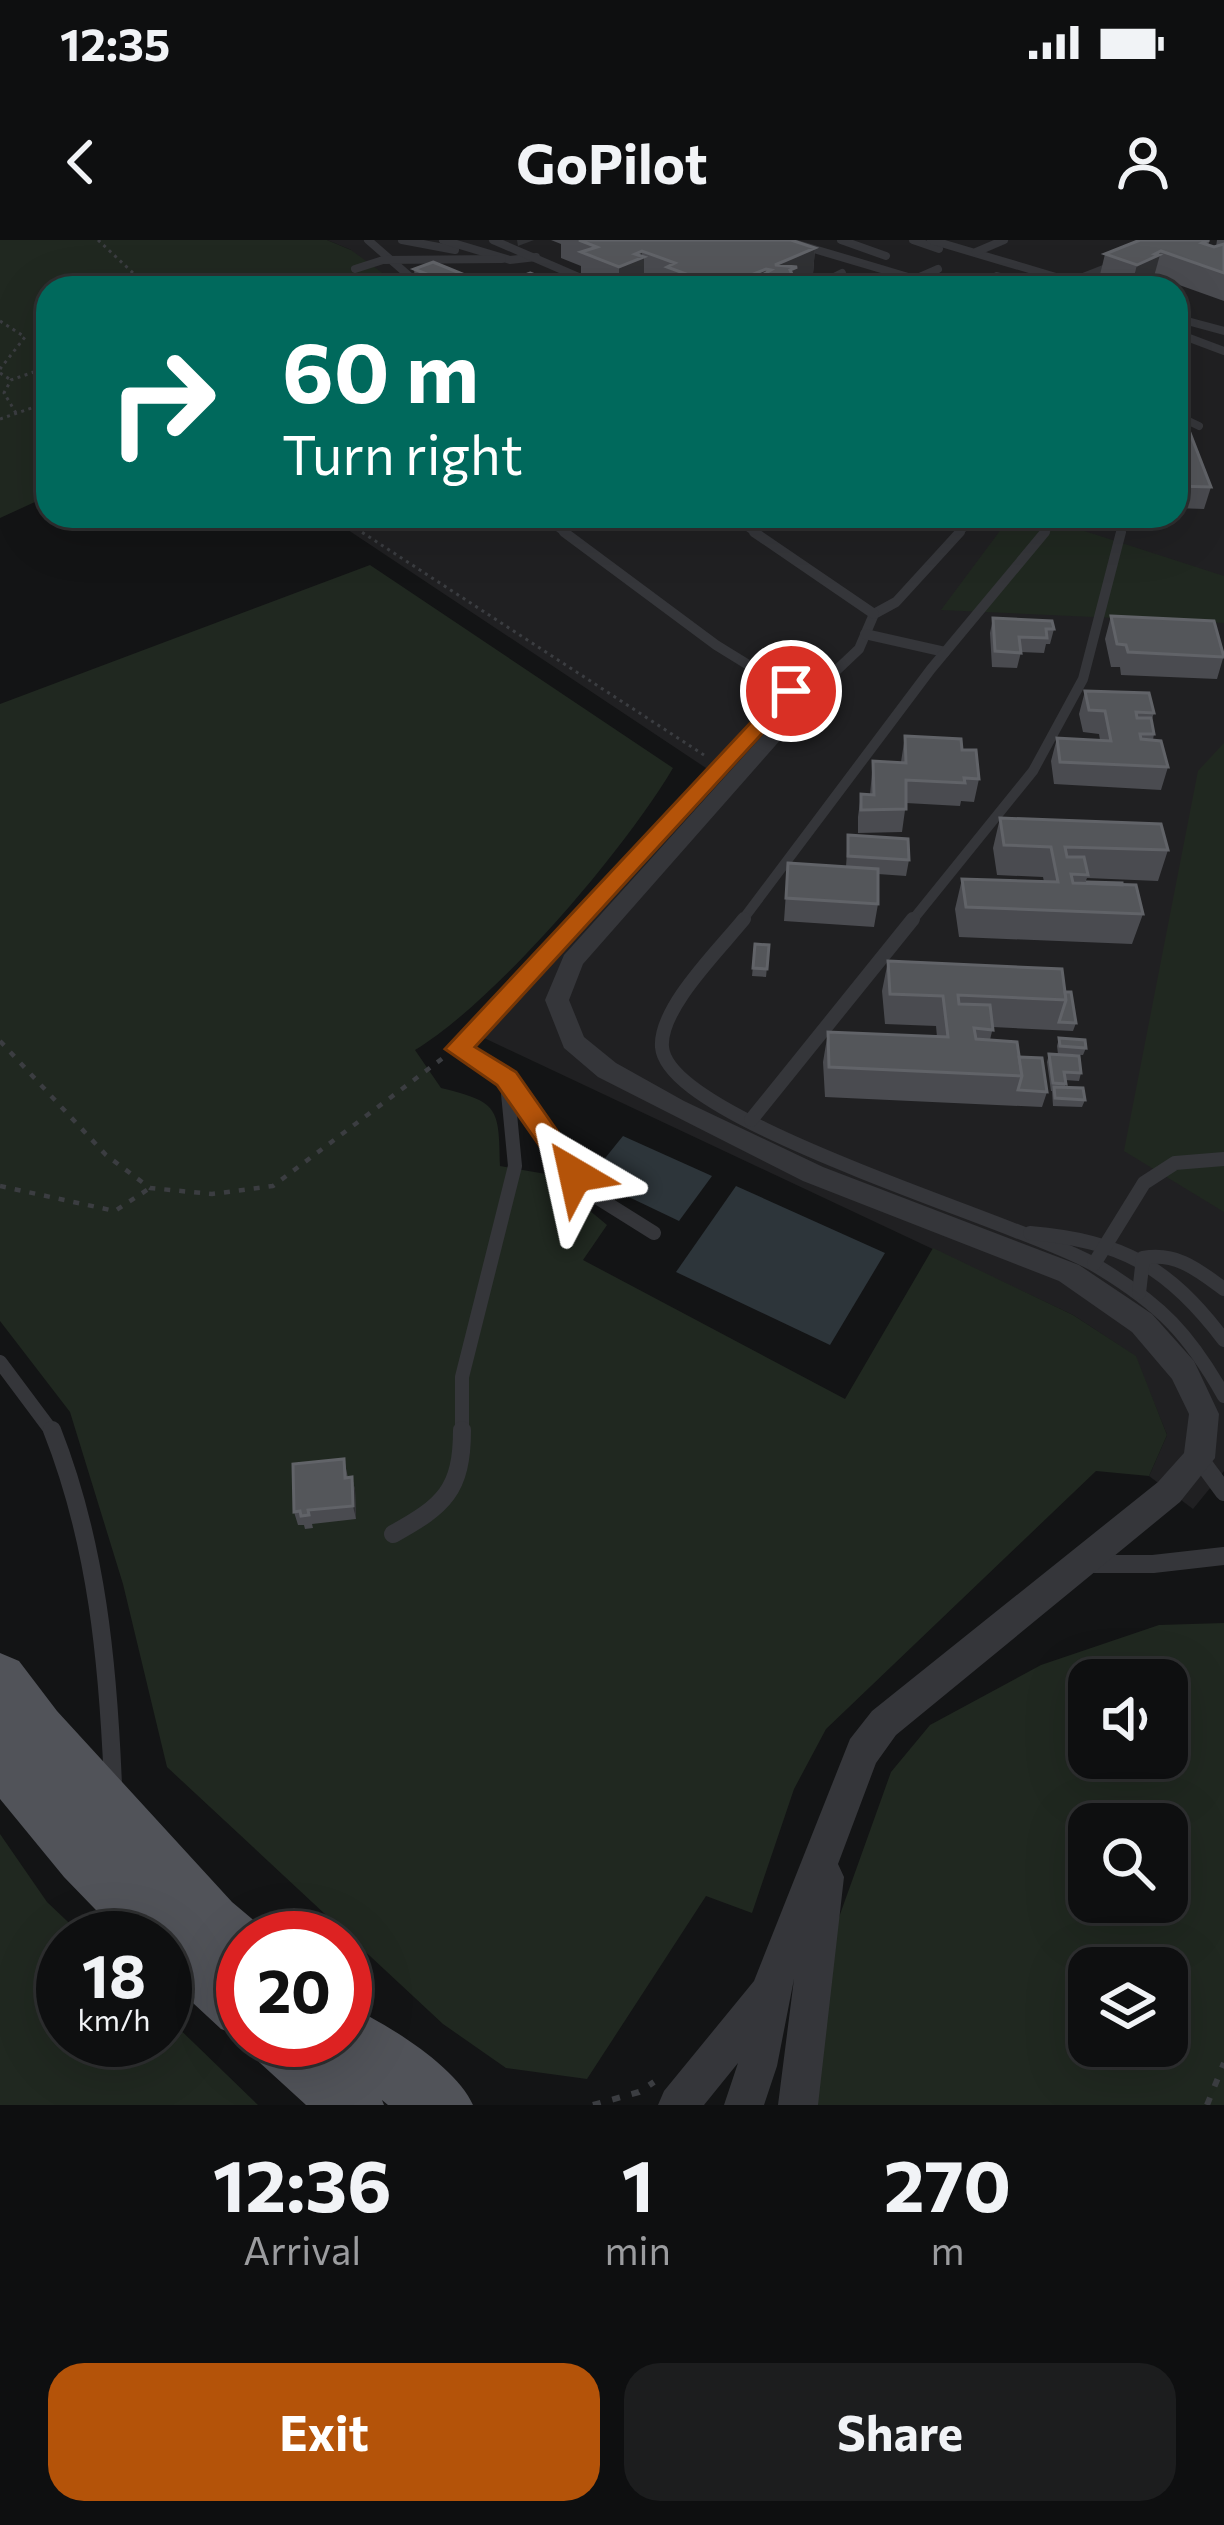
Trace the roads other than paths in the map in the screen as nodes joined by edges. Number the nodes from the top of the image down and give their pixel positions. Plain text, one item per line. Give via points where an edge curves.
1 (402, 240) edge
2 (443, 240) edge
3 (493, 240) edge
4 (841, 240) edge
5 (913, 240) edge
6 (931, 240) edge
7 (1004, 240) edge
8 (372, 243) edge
9 (797, 243) edge
10 (477, 251) junction
11 (976, 252) dead end
12 (886, 256) dead end
13 (536, 257) junction
14 (1129, 259) edge
15 (394, 260) junction
16 (506, 260) junction
17 (938, 268) dead end
18 (355, 269) junction
19 (406, 270) junction
20 (444, 272) edge
21 (842, 273) dead end
22 (358, 276) edge
23 (408, 276) edge
24 (575, 276) joint
25 (836, 276) edge
26 (905, 276) edge
27 (921, 276) edge
28 (1040, 276) edge
29 (1044, 276) edge
30 (1092, 276) edge
31 (1188, 328) edge
32 (1188, 332) edge
33 (1224, 332) edge
34 (1224, 348) edge
35 (1188, 421) edge
36 (1199, 426) dead end
37 (559, 528) edge
38 (749, 528) edge
39 (963, 528) edge
40 (1048, 528) edge
41 (1122, 528) edge
42 (874, 614) junction
43 (866, 634) junction
44 (945, 652) junction
45 (798, 695) junction
46 (506, 1078) junction
47 (751, 1120) junction
48 (1224, 1159) edge
49 (1019, 1232) junction
50 (653, 1233) dead end
51 (1105, 1240) junction
52 (1143, 1258) junction
53 (1094, 1264) junction
54 (1224, 1289) edge
55 (1139, 1293) junction
56 (1192, 1342) junction
57 (1224, 1343) edge
58 (0, 1362) edge
59 (1224, 1396) edge
60 (1199, 1458) junction
61 (1224, 1492) edge
62 (393, 1534) dead end
63 (1224, 1556) edge
64 (1083, 1564) junction
65 (0, 1679) edge
66 (0, 1753) edge
67 (114, 1814) junction
68 (831, 1834) junction
69 (216, 1926) edge
70 (216, 1983) edge
71 (769, 1992) junction
72 (372, 2055) edge
73 (310, 2067) edge
74 (685, 2100) edge
75 (352, 2105) edge
76 (441, 2105) edge
77 (744, 2105) edge
78 (798, 2105) edge

1 - 10 lane
2 - 10 lane
3 - 13 lane
4 - 12 lane
5 - 28 lane
6 - 29 lane
7 - 11 lane
8 - 15 lane
8 - 18 lane
9 - 26 lane
10 - 16 lane
13 - 16 lane
13 - 24 lane
14 - 30 lane
15 - 16 lane
15 - 18 lane
15 - 19 lane
16 - 24 lane
17 - 27 lane
18 - 22 lane
19 - 20 lane
19 - 23 lane
21 - 25 lane
31 - 33 lane
32 - 34 lane
35 - 36 lane
37 - 45 lane
38 - 42 lane
39 - 42 lane via 896,602
40 - 44 lane
41 - 47 lane via 1083,679 1033,771
42 - 43 lane
43 - 44 lane
43 - 45 lane via 859,649
44 - 47 lane via 674,1006 661,1042 666,1067
45 - 46 lane via 720,766 458,1049
45 - 60 street via 572,961 557,1000 573,1042 658,1099 813,1174 1069,1273 1142,1324 1183,1370 1204,1414
46 - 50 lane via 587,1191
46 - 62 lane via 515,1166 462,1377 462,1468 434,1511
47 - 49 lane
48 - 51 lane via 1175,1163 1144,1183
49 - 51 lane
49 - 53 lane
51 - 52 lane
51 - 53 lane
52 - 54 lane via 1182,1258
52 - 55 lane
52 - 57 lane
53 - 55 lane
55 - 56 lane
56 - 57 lane
56 - 59 lane
58 - 67 lane via 50,1425 88,1541
60 - 61 lane
60 - 64 street
63 - 64 lane
64 - 68 street via 884,1723 863,1752
65 - 67 main road
66 - 70 main road via 66,1840
67 - 69 main road
68 - 71 street
68 - 78 street
71 - 74 street
71 - 77 street
72 - 76 main road
73 - 75 main road

